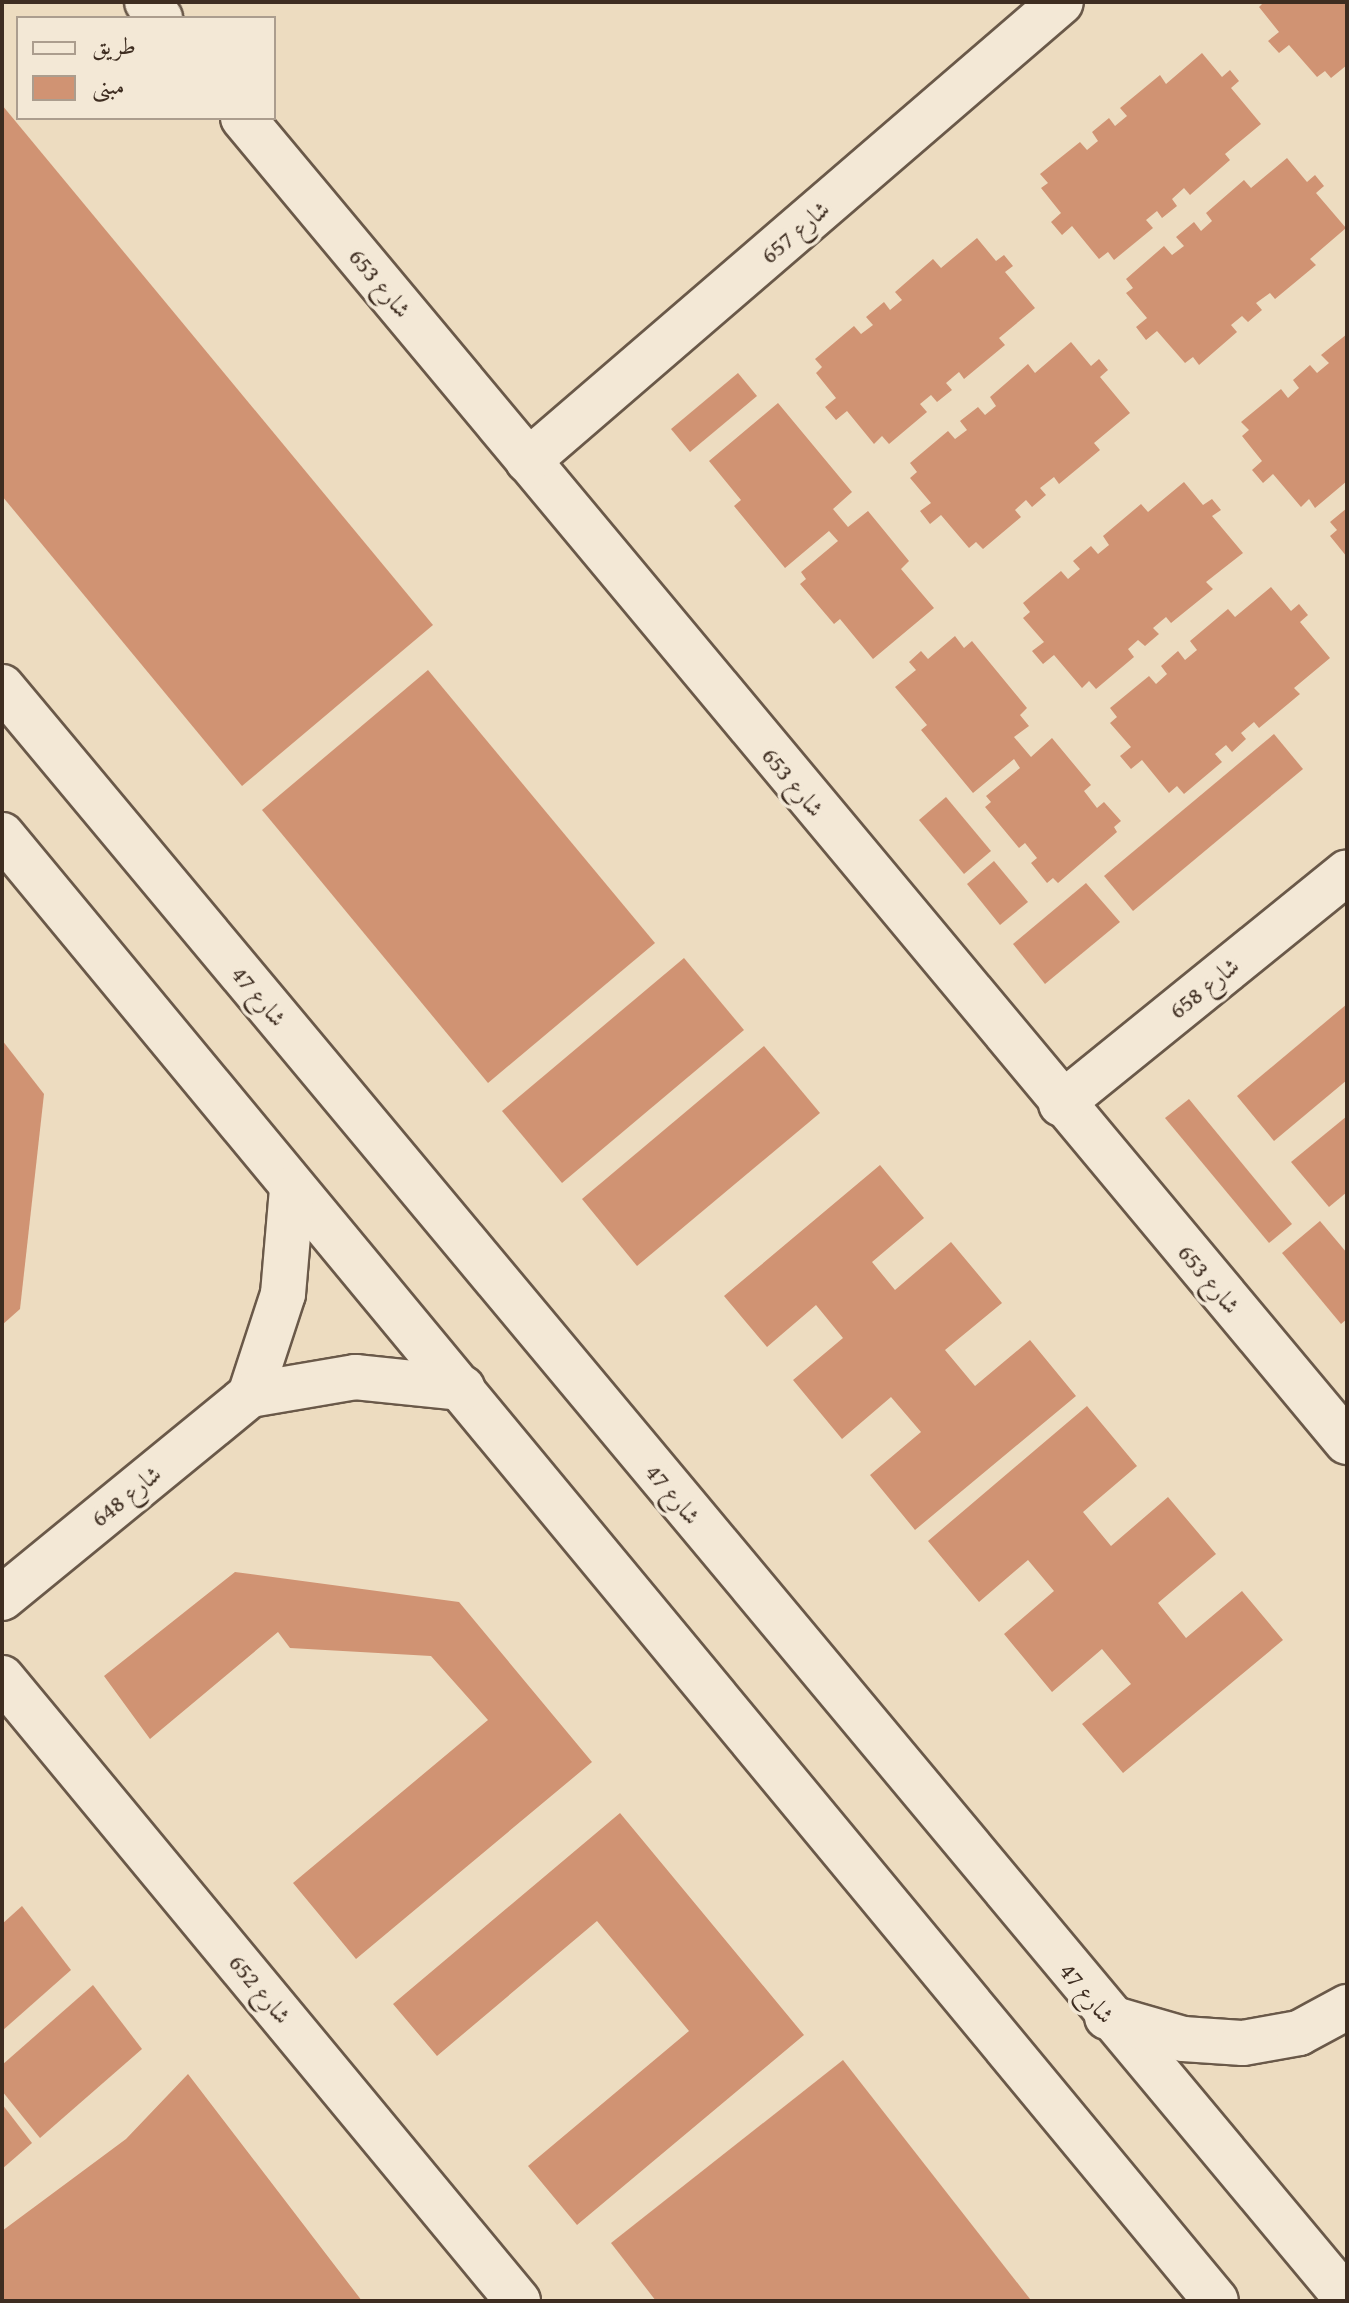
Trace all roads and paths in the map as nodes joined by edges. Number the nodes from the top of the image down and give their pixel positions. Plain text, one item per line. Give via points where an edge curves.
1 (1061, 2) edge
2 (245, 120) edge
3 (528, 461) junction
4 (2, 687) edge
5 (2, 835) edge
6 (1347, 872) edge
7 (1061, 1104) junction
8 (292, 1188) junction
9 (462, 1388) junction
10 (250, 1395) junction
11 (1347, 1442) edge
12 (2, 1598) edge
13 (2, 1678) edge
14 (1347, 2007) edge
15 (1107, 2017) junction
16 (1347, 2299) edge
17 (518, 2301) edge
18 (1216, 2301) edge

1 - 3 street, شارع 657
2 - 3 street, شارع 653
3 - 7 street, شارع 653
4 - 15 street, شارع 47
5 - 8 street
6 - 7 street, شارع 658
7 - 11 street, شارع 653
8 - 9 street
8 - 10 street via 283,1294
9 - 10 street, شارع 648 via 355,1377
9 - 18 street
10 - 12 street, شارع 648
13 - 17 street, شارع 652
14 - 15 street via 1299,2033 1243,2043 1183,2039
15 - 16 street, شارع 47

